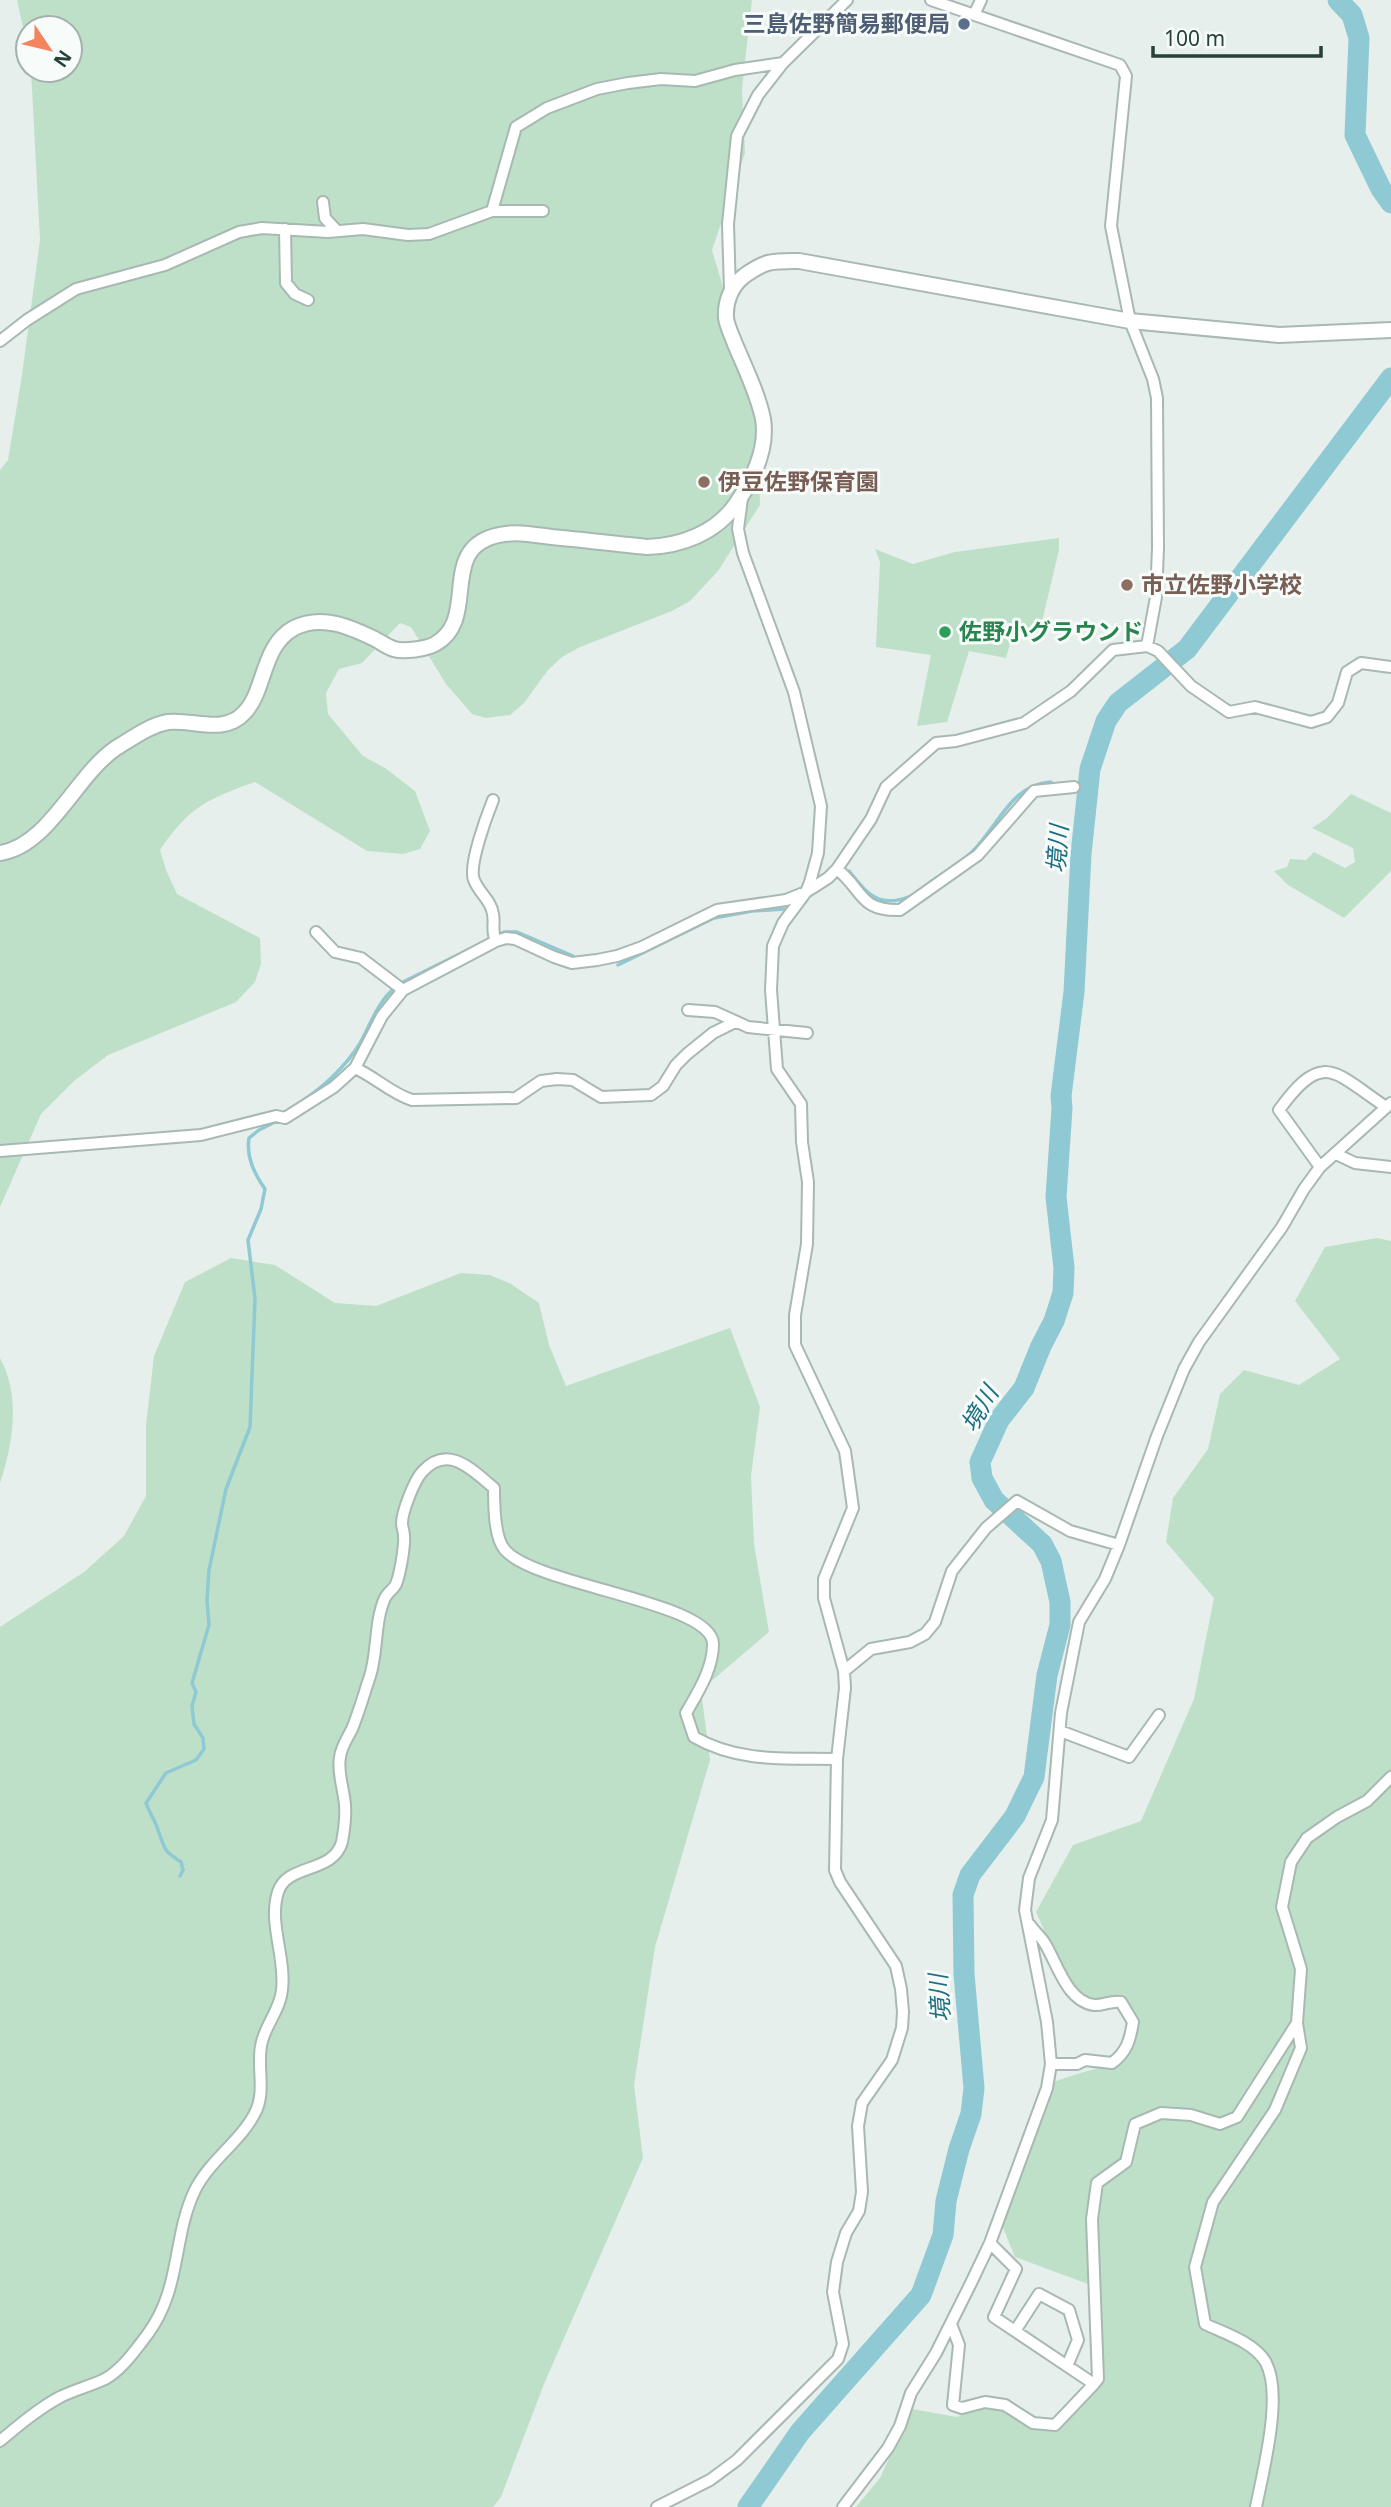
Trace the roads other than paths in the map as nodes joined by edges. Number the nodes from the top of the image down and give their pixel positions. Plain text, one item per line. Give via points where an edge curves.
1 (847, 0) edge
2 (931, 0) edge
3 (981, 0) edge
4 (974, 15) junction
5 (783, 63) junction
6 (323, 202) dead end
7 (492, 211) junction
8 (542, 211) dead end
9 (285, 229) junction
10 (337, 231) junction
11 (730, 291) junction
12 (308, 300) dead end
13 (1130, 321) junction
14 (1391, 330) edge
15 (0, 341) edge
16 (742, 495) junction
17 (1147, 646) junction
18 (1391, 667) edge
19 (1074, 787) dead end
20 (493, 800) dead end
21 (0, 853) edge
22 (837, 869) junction
23 (806, 892) junction
24 (316, 932) dead end
25 (495, 938) junction
26 (399, 987) junction
27 (688, 1010) dead end
28 (736, 1022) junction
29 (775, 1028) junction
30 (807, 1033) dead end
31 (355, 1068) junction
32 (1389, 1105) edge
33 (0, 1151) edge
34 (1336, 1154) junction
35 (1320, 1167) junction
36 (1391, 1167) edge
37 (1119, 1545) junction
38 (844, 1671) junction
39 (1159, 1715) dead end
40 (1060, 1731) junction
41 (837, 1759) junction
42 (1391, 1777) edge
43 (1028, 1923) junction
44 (1297, 2023) junction
45 (1051, 2064) junction
46 (990, 2243) junction
47 (951, 2324) junction
48 (1015, 2331) junction
49 (1067, 2366) junction
50 (1094, 2384) junction
51 (0, 2441) edge
52 (657, 2507) edge
53 (843, 2507) edge
54 (1256, 2507) edge

1 - 5 street
2 - 4 street
3 - 4 street
4 - 13 street via 1120,65 1126,76 1111,226
5 - 7 street via 695,81 628,83 547,108 516,127
5 - 11 street via 758,95 737,136 728,224
6 - 10 street via 325,218
7 - 8 street
7 - 10 street via 429,234
9 - 10 street
9 - 12 street via 286,283
9 - 15 street via 240,232 165,265 76,289
11 - 13 street via 768,261 799,261
11 - 16 street via 726,320 763,420 759,461
13 - 14 street via 1279,335
13 - 17 street via 1157,398 1158,548
16 - 21 street via 708,530 666,546 521,534 482,541 468,554 461,571 453,625 433,645 395,650 330,622 293,629 270,655 243,715 213,725 169,722 154,726 94,768 38,833
16 - 23 street via 738,529 743,553 794,692 821,806 818,853
17 - 18 street via 1158,651 1191,686 1230,712 1255,707 1311,722 1327,717 1338,703 1347,672 1361,663
17 - 22 street via 1113,650 1071,691 1024,723 936,743 886,787 871,819
19 - 22 street via 1034,791 978,855 900,910 872,907
20 - 25 street via 473,870 493,914
22 - 23 street
23 - 25 street via 786,900 717,911 642,947 597,960 572,963 515,939
23 - 29 street via 773,946
24 - 26 street via 335,952 361,958
25 - 26 street
26 - 31 street
27 - 28 street via 715,1012
28 - 29 street
28 - 31 street via 687,1054 651,1095 601,1097 573,1080 557,1079 541,1081 516,1098 412,1100
29 - 30 street
29 - 38 street via 777,1069 801,1104 808,1182 807,1244 795,1315 795,1345 845,1451 853,1508 824,1579 824,1598
31 - 33 street via 334,1087 280,1117 201,1135
32 - 34 street
32 - 35 street via 1338,1075 1325,1071 1310,1074 1279,1110
34 - 35 street
34 - 36 street via 1356,1163
35 - 37 street via 1184,1369
37 - 38 street via 1070,1531 1017,1502 1010,1505 952,1571 935,1622 925,1634 911,1642 872,1649
37 - 40 street via 1079,1622
38 - 41 street
39 - 40 street via 1129,1757
40 - 43 street via 1052,1820 1028,1878
41 - 51 street via 747,1757 714,1749 694,1737 686,1713 707,1675 713,1642 709,1633 671,1609 531,1567 504,1550 494,1520 494,1488 460,1462 446,1458 421,1473 402,1522 396,1585 385,1597 374,1662 340,1756 345,1805 341,1845 334,1857 288,1877 278,1889 275,1909 282,1992 260,2049 261,2095 256,2112 195,2190 171,2288 147,2335 108,2378 60,2397
41 - 52 street via 835,1870 896,1966 903,2012 892,2060 862,2103 858,2126 862,2192 859,2211 837,2262 833,2292 843,2344 838,2359 737,2460 710,2480
42 - 44 street via 1367,1801 1307,1839 1292,1862 1282,1907 1301,1969
43 - 45 street via 1048,2022
43 - 45 street via 1080,2000 1095,2006 1121,2002 1133,2022 1124,2055 1112,2063
44 - 50 street via 1237,2117 1220,2124 1191,2115 1161,2113 1135,2124 1126,2162 1097,2183 1092,2219 1098,2379
44 - 54 street via 1301,2048 1275,2110 1213,2202 1195,2267 1205,2324 1249,2346 1265,2361 1273,2393 1272,2424
45 - 46 street via 1041,2109
46 - 47 street
46 - 48 street via 1016,2269 994,2317
47 - 50 street via 959,2346 953,2405 1005,2405 1033,2423 1055,2425
47 - 53 street via 911,2393 888,2448
48 - 49 street
48 - 49 street via 1040,2294 1069,2311 1078,2340
49 - 50 street

